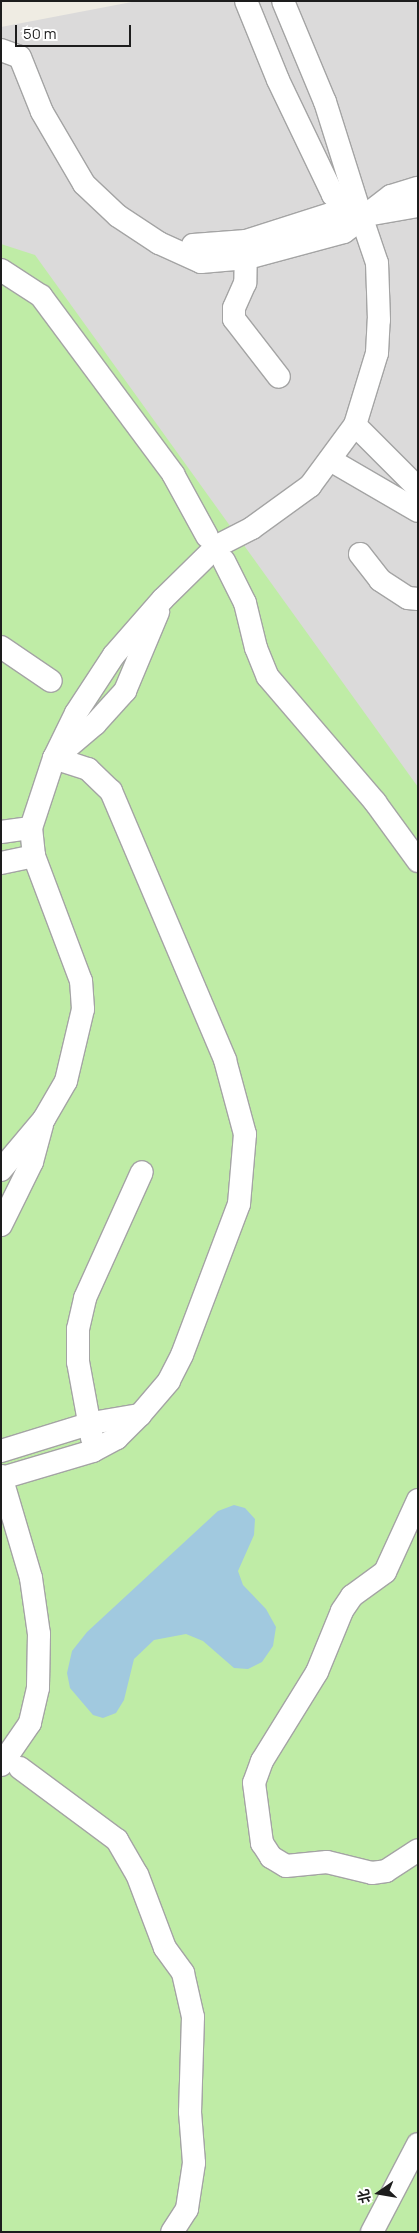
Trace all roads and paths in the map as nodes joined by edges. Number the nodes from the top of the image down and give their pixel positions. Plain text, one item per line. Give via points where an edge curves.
1 (246, 1) edge
2 (283, 1) edge
3 (1, 50) edge
4 (418, 188) edge
5 (418, 206) edge
6 (361, 216) junction
7 (246, 250) junction
8 (1, 270) edge
9 (279, 377) dead end
10 (356, 425) junction
11 (332, 461) junction
12 (415, 485) edge
13 (398, 499) junction
14 (418, 511) edge
15 (207, 536) dead end
16 (360, 554) dead end
17 (224, 561) dead end
18 (418, 599) edge
19 (1, 647) edge
20 (51, 681) dead end
21 (54, 758) junction
22 (31, 828) junction
23 (1, 832) edge
24 (34, 856) junction
25 (418, 860) edge
26 (1, 863) edge
27 (44, 1119) junction
28 (1, 1170) edge
29 (142, 1172) dead end
30 (1, 1225) edge
31 (140, 1415) junction
32 (92, 1423) junction
33 (1, 1451) edge
34 (93, 1451) junction
35 (2, 1478) edge
36 (418, 1500) edge
37 (11, 1767) edge
38 (418, 1850) edge
39 (418, 2144) edge
40 (172, 2232) edge
41 (372, 2232) edge

1 - 6 street via 278,80 333,196
2 - 6 street via 325,102
3 - 7 street via 20,57 42,112 84,184 118,216 159,243
4 - 6 street via 391,196
5 - 6 street
6 - 7 street via 337,212
6 - 10 street via 376,263 379,320 377,352
7 - 9 street via 245,283 234,308 234,320
8 - 15 street via 41,296 173,474
10 - 11 street
10 - 12 street
11 - 13 street
11 - 21 street via 289,505 217,546 163,599 142,657 125,691 95,724
12 - 13 street
13 - 14 street
16 - 18 street via 380,580 408,598
17 - 25 street via 246,603 256,648 268,677 369,794
19 - 20 street
21 - 22 street
21 - 31 street via 88,768 111,791 225,1060 245,1134 245,1162 232,1222 182,1355 169,1381
22 - 23 street
22 - 24 street
24 - 26 street
24 - 27 street via 81,981 83,1008 66,1081
27 - 28 street
27 - 30 street via 32,1162
29 - 32 street via 85,1298 78,1329 78,1362
31 - 32 street
31 - 34 street via 117,1438
32 - 33 street
32 - 34 street
34 - 35 street
35 - 37 street via 31,1578 39,1634 38,1688 30,1722
36 - 38 street via 385,1572 352,1596 342,1611 318,1672 262,1760 254,1783 262,1843 271,1857 286,1866 327,1862 372,1873 386,1871
37 - 40 street via 117,1840 137,1874 165,1948 183,1973 193,2017 190,2112 193,2190
39 - 41 street

